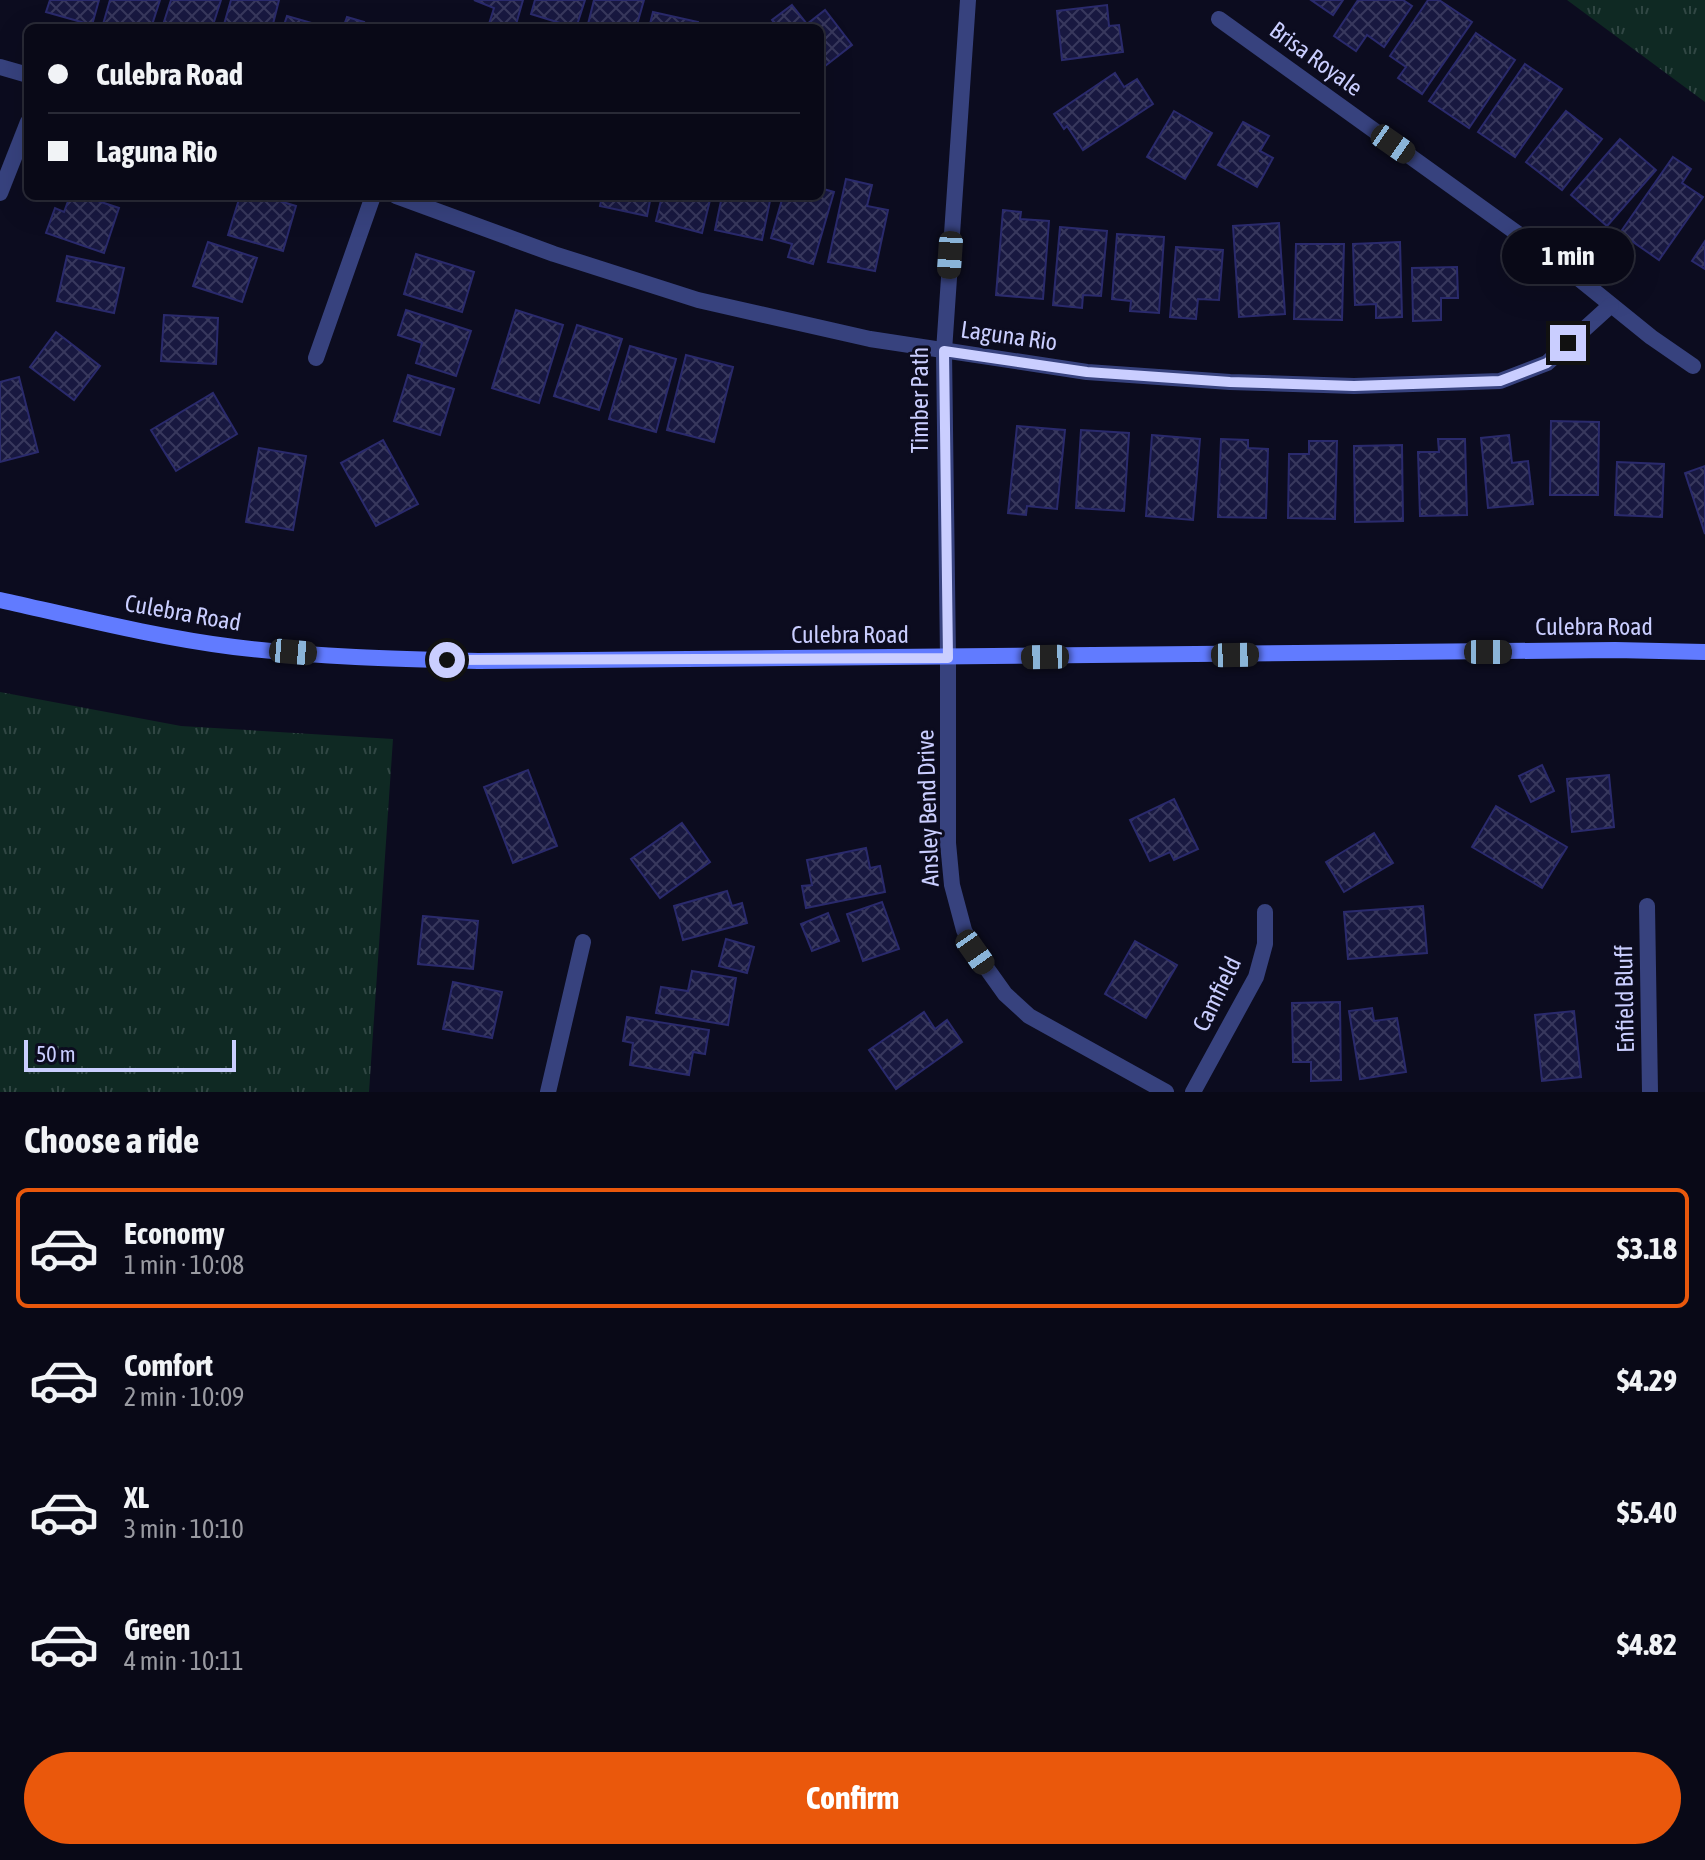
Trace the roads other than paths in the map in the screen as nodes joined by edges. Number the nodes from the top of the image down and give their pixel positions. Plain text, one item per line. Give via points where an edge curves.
1 (968, 0) edge
2 (1219, 19) dead end
3 (0, 67) edge
4 (24, 74) edge
5 (24, 132) edge
6 (0, 193) edge
7 (372, 200) edge
8 (407, 200) edge
9 (1611, 305) junction
10 (944, 351) junction
11 (316, 358) dead end
12 (1693, 366) dead end
13 (0, 600) edge
14 (1705, 652) edge
15 (948, 658) junction
16 (1647, 906) dead end
17 (1265, 912) dead end
18 (583, 942) dead end
19 (548, 1092) edge
20 (1166, 1092) edge
21 (1193, 1092) edge
22 (1650, 1092) edge

1 - 10 street, Timber Path
2 - 9 street, Brisa Royale
3 - 4 street
5 - 6 street
7 - 11 street
8 - 10 street, Laguna Rio via 698,300
9 - 10 street, Laguna Rio via 1547,363 1500,381 1354,386 1230,382 1087,372
9 - 12 street, Brisa Royale
10 - 15 street, Timber Path
13 - 15 main road, Culebra Road via 232,647 353,657
14 - 15 main road, Culebra Road
15 - 20 street, Ansley Bend Drive via 948,843 952,885 970,941 1005,994 1029,1016
16 - 22 street, Enfield Bluff
17 - 21 street, Camfield via 1265,944 1256,977
18 - 19 street

